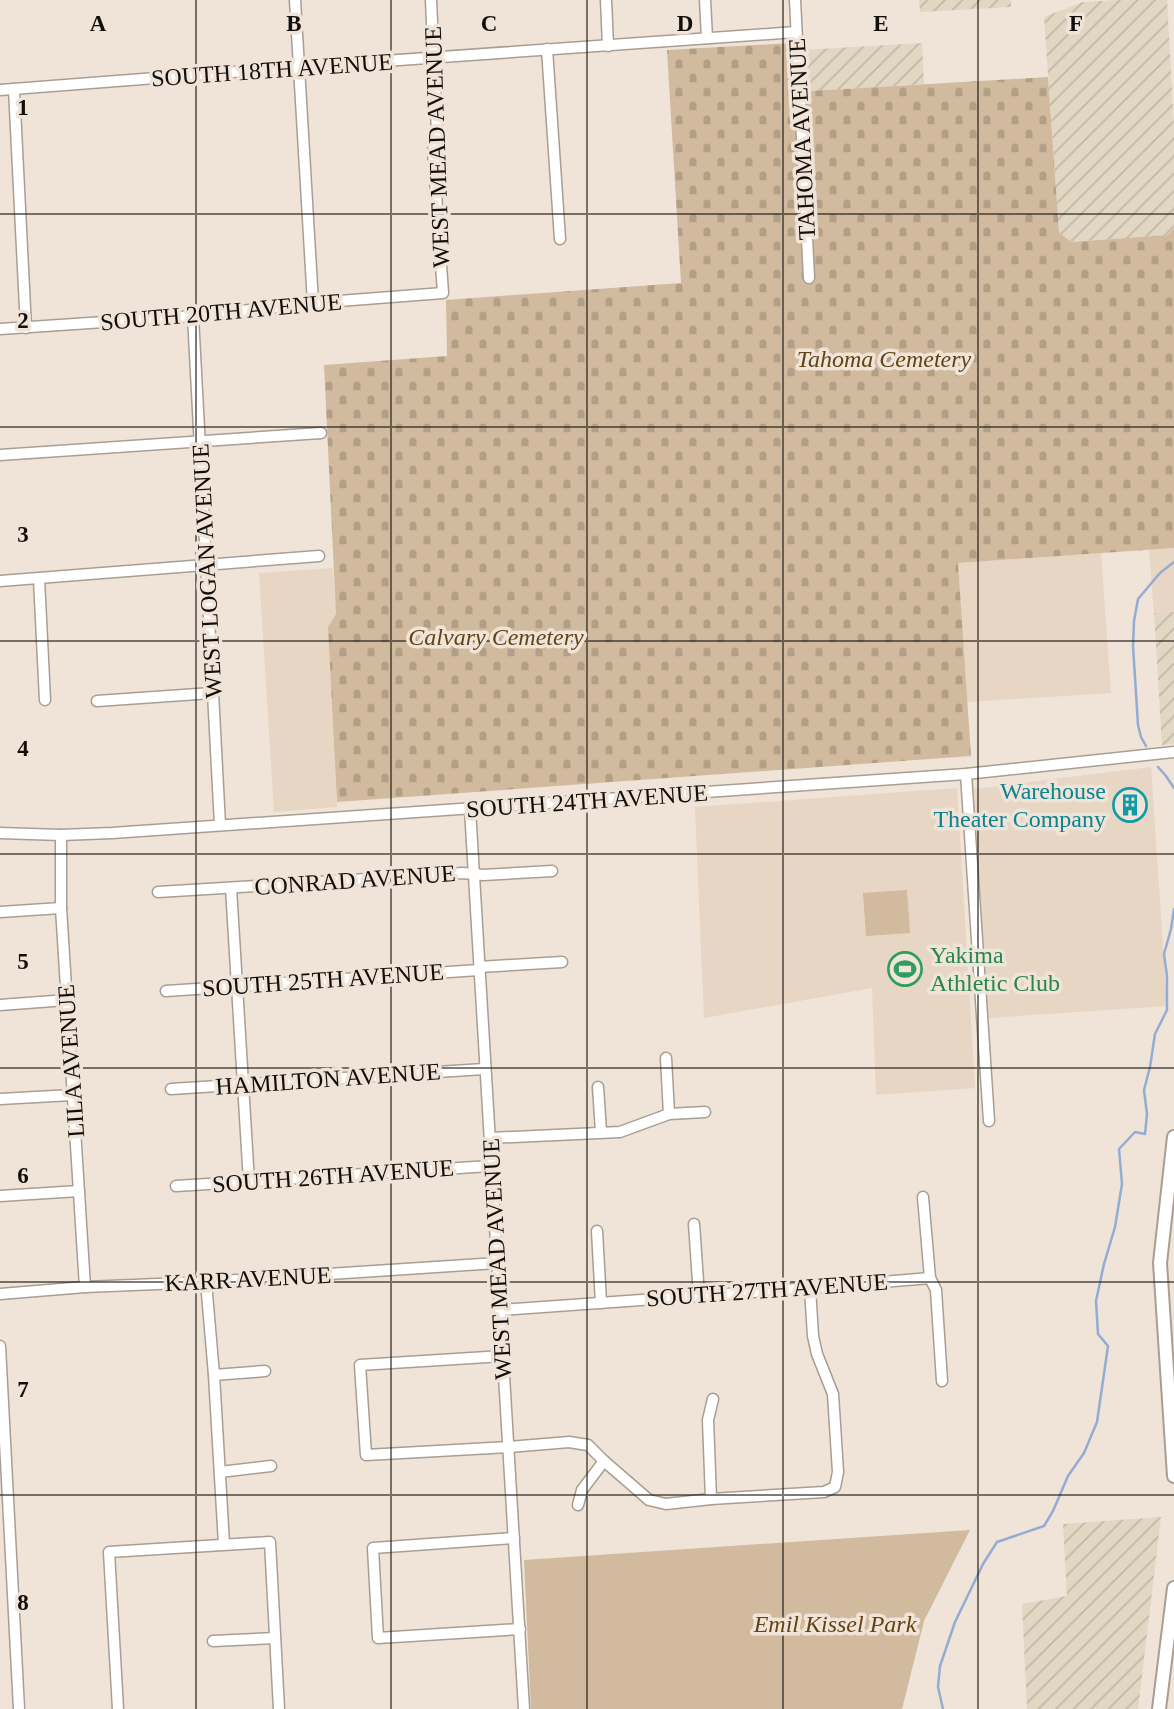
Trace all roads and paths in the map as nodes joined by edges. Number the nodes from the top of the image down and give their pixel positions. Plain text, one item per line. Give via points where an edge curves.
1 (295, 0) edge
2 (431, 0) edge
3 (606, 0) edge
4 (705, 0) edge
5 (795, 0) edge
6 (796, 33) junction
7 (707, 38) junction
8 (608, 46) junction
9 (547, 49) junction
10 (434, 58) junction
11 (299, 67) junction
12 (15, 89) junction
13 (0, 90) edge
14 (560, 239) dead end
15 (808, 278) dead end
16 (443, 293) joint
17 (313, 303) junction
18 (193, 316) junction
19 (26, 328) junction
20 (0, 329) edge
21 (321, 433) dead end
22 (201, 441) junction
23 (0, 455) edge
24 (319, 556) dead end
25 (206, 564) junction
26 (38, 579) junction
27 (0, 581) edge
28 (212, 693) junction
29 (46, 700) dead end
30 (97, 701) dead end
31 (1174, 752) edge
32 (966, 774) junction
33 (470, 809) junction
34 (220, 825) junction
35 (0, 833) edge
36 (61, 835) junction
37 (552, 871) dead end
38 (473, 874) junction
39 (231, 888) junction
40 (158, 892) dead end
41 (61, 908) junction
42 (0, 912) edge
43 (562, 962) dead end
44 (479, 968) junction
45 (236, 986) junction
46 (166, 991) dead end
47 (67, 1000) junction
48 (0, 1005) edge
49 (666, 1058) dead end
50 (485, 1069) junction
51 (243, 1084) junction
52 (598, 1087) dead end
53 (171, 1089) dead end
54 (72, 1095) junction
55 (0, 1099) edge
56 (705, 1112) dead end
57 (669, 1114) junction
58 (989, 1121) dead end
59 (601, 1132) junction
60 (490, 1138) junction
61 (1174, 1138) edge
62 (491, 1166) junction
63 (248, 1182) junction
64 (176, 1186) dead end
65 (79, 1191) junction
66 (0, 1196) edge
67 (923, 1197) dead end
68 (694, 1224) dead end
69 (597, 1231) dead end
70 (497, 1263) junction
71 (930, 1278) junction
72 (205, 1282) junction
73 (85, 1287) junction
74 (810, 1288) junction
75 (0, 1294) edge
76 (699, 1296) junction
77 (601, 1303) junction
78 (500, 1310) junction
79 (0, 1346) edge
80 (503, 1356) junction
81 (265, 1371) dead end
82 (214, 1375) junction
83 (942, 1381) dead end
84 (713, 1399) dead end
85 (2, 1405) edge
86 (509, 1447) junction
87 (604, 1461) junction
88 (271, 1466) dead end
89 (220, 1472) junction
90 (1174, 1476) edge
91 (711, 1499) junction
92 (578, 1505) dead end
93 (4, 1520) edge
94 (514, 1538) junction
95 (224, 1544) junction
96 (1174, 1587) edge
97 (520, 1629) junction
98 (275, 1637) junction
99 (213, 1641) dead end
100 (19, 1709) edge
101 (118, 1709) edge
102 (279, 1709) edge
103 (524, 1709) edge
104 (1159, 1709) edge

1 - 11 street
2 - 10 street, WEST MEAD AVENUE
3 - 8 street
4 - 7 street
5 - 6 street, TAHOMA AVENUE
6 - 7 street, SOUTH 18TH AVENUE
6 - 15 street, TAHOMA AVENUE
7 - 8 street, SOUTH 18TH AVENUE
8 - 9 street, SOUTH 18TH AVENUE
9 - 10 street, SOUTH 18TH AVENUE
9 - 14 street
10 - 11 street, SOUTH 18TH AVENUE
10 - 16 street, WEST MEAD AVENUE via 437,132 433,151
11 - 12 street, SOUTH 18TH AVENUE
11 - 17 street
12 - 13 street, SOUTH 18TH AVENUE
12 - 19 street
16 - 17 street, SOUTH 20TH AVENUE
17 - 18 street, SOUTH 20TH AVENUE
18 - 19 street, SOUTH 20TH AVENUE
18 - 22 street, WEST LOGAN AVENUE
19 - 20 street, SOUTH 20TH AVENUE
21 - 22 street
22 - 23 street
22 - 25 street, WEST LOGAN AVENUE
24 - 25 street
25 - 26 street
25 - 28 street, WEST LOGAN AVENUE
26 - 27 street
26 - 29 street
28 - 30 street
28 - 34 street, WEST LOGAN AVENUE
31 - 32 street, SOUTH 24TH AVENUE
32 - 33 street, SOUTH 24TH AVENUE
32 - 58 street
33 - 34 street, SOUTH 24TH AVENUE
33 - 38 street, WEST MEAD AVENUE
34 - 36 street, SOUTH 24TH AVENUE
35 - 36 street, SOUTH 24TH AVENUE
36 - 41 street, LILA AVENUE
37 - 38 street, CONRAD AVENUE
38 - 39 street, CONRAD AVENUE
38 - 44 street, WEST MEAD AVENUE
39 - 40 street, CONRAD AVENUE
39 - 45 street
41 - 42 street
41 - 47 street, LILA AVENUE
43 - 44 street, SOUTH 25TH AVENUE
44 - 45 street, SOUTH 25TH AVENUE
44 - 50 street, WEST MEAD AVENUE
45 - 46 street, SOUTH 25TH AVENUE
45 - 51 street
47 - 48 street
47 - 54 street, LILA AVENUE
49 - 57 street
50 - 51 street, HAMILTON AVENUE
50 - 60 street, WEST MEAD AVENUE
51 - 53 street, HAMILTON AVENUE
51 - 63 street
52 - 59 street
54 - 55 street
54 - 65 street, LILA AVENUE
56 - 57 street
57 - 59 street via 620,1132
59 - 60 street
60 - 62 street, WEST MEAD AVENUE
61 - 90 main road via 1160,1264
62 - 63 street, SOUTH 26TH AVENUE
62 - 70 street, WEST MEAD AVENUE
63 - 64 street, SOUTH 26TH AVENUE
65 - 66 street
65 - 73 street, LILA AVENUE
67 - 71 street
68 - 76 street
69 - 77 street
70 - 72 street, KARR AVENUE
70 - 78 street, WEST MEAD AVENUE
71 - 74 street, SOUTH 27TH AVENUE
71 - 83 street via 936,1290
72 - 73 street, KARR AVENUE
72 - 82 street
73 - 75 street, KARR AVENUE
74 - 76 street, SOUTH 27TH AVENUE
74 - 91 street via 813,1336 833,1394 835,1487 824,1492
76 - 77 street, SOUTH 27TH AVENUE
77 - 78 street, SOUTH 27TH AVENUE
78 - 80 street, WEST MEAD AVENUE
79 - 85 street
80 - 86 street, WEST MEAD AVENUE
80 - 86 street via 360,1365 366,1455
81 - 82 street
82 - 89 street
84 - 91 street via 708,1420
85 - 93 street
86 - 87 street via 569,1442 588,1445
86 - 94 street, WEST MEAD AVENUE
87 - 91 street via 649,1500 666,1504
87 - 92 street via 582,1490
88 - 89 street
89 - 95 street
93 - 100 street
94 - 97 street, WEST MEAD AVENUE
94 - 97 street via 373,1548 378,1638
95 - 98 street via 270,1542
95 - 101 street via 109,1552
96 - 104 main road
97 - 103 street, WEST MEAD AVENUE
98 - 99 street
98 - 102 street

